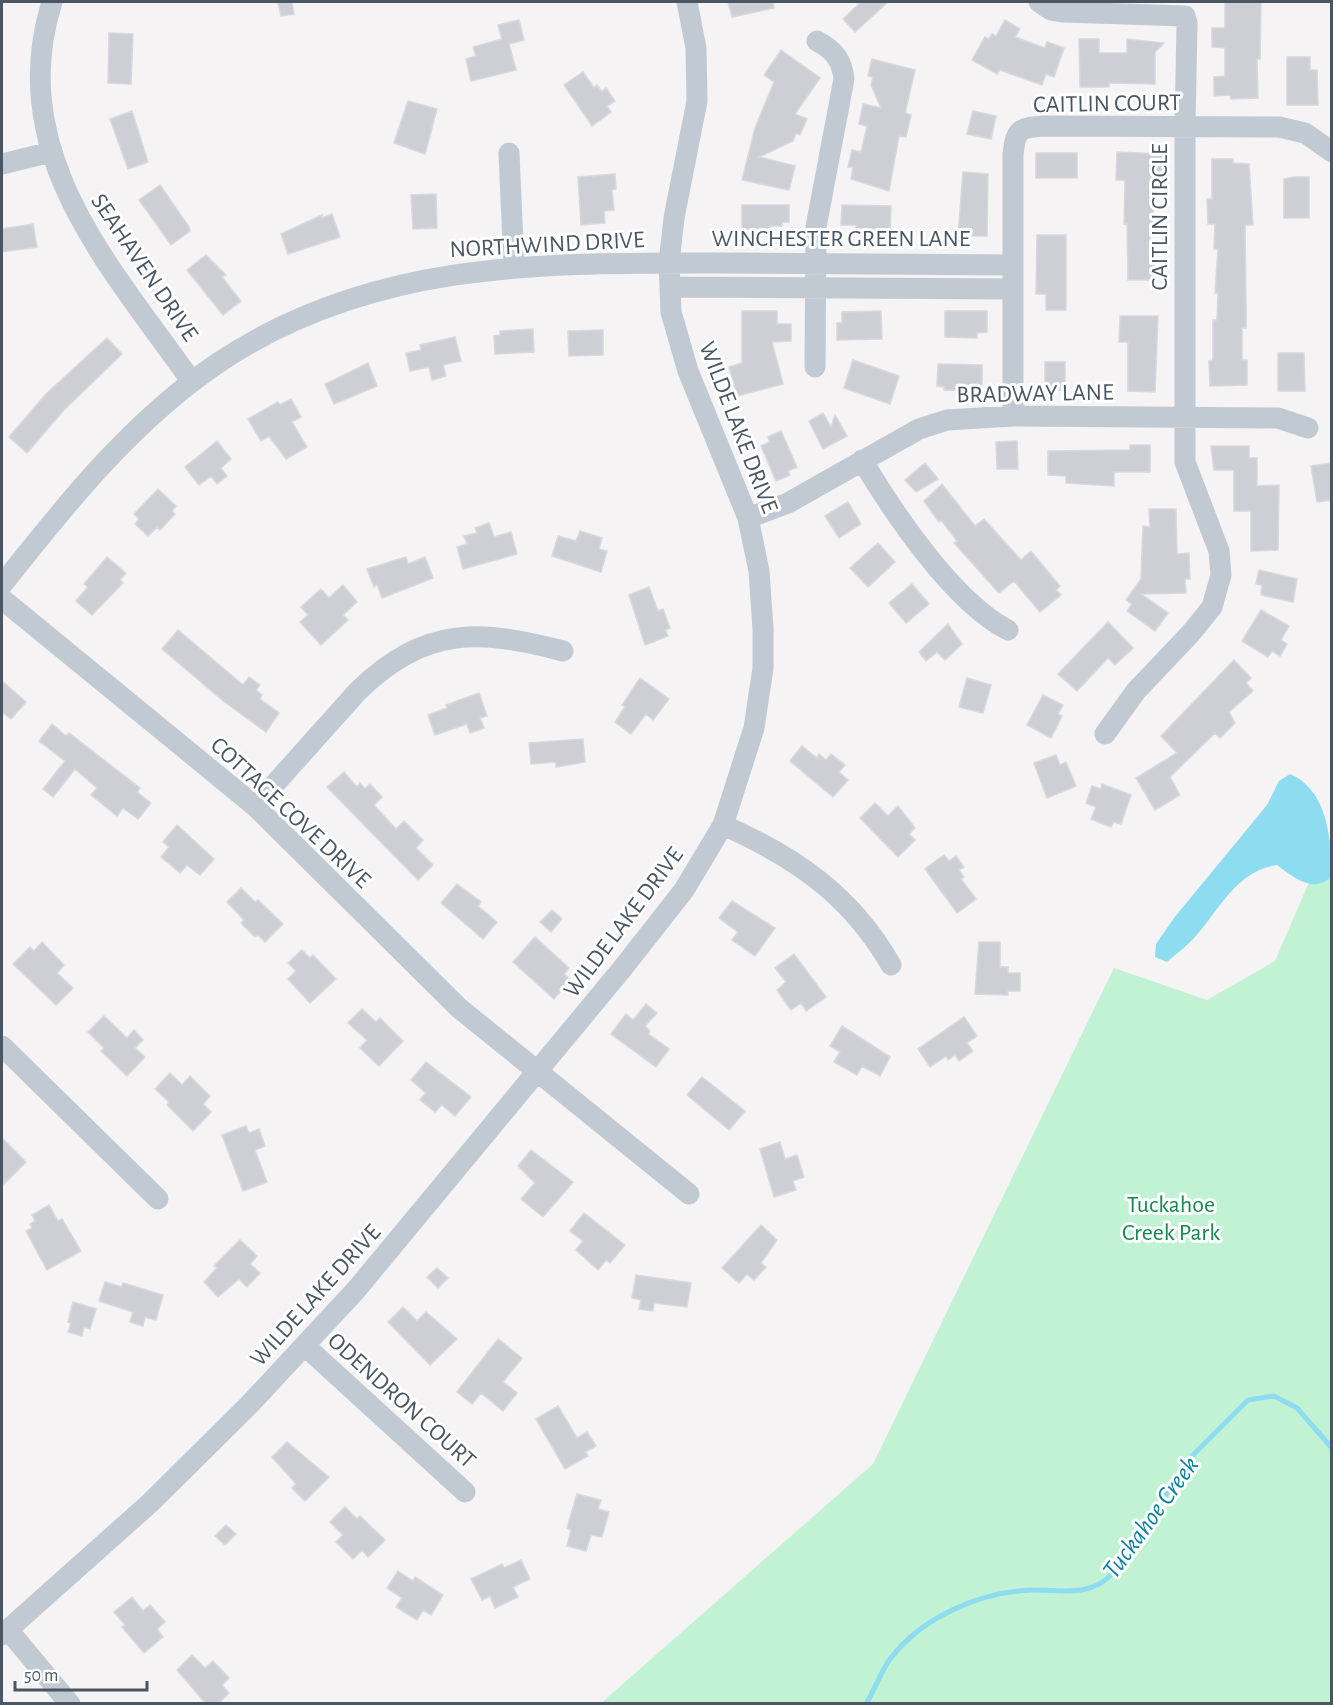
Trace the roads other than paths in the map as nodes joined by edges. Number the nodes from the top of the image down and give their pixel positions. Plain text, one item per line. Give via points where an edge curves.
1 (52, 2) edge
2 (687, 2) edge
3 (1039, 2) edge
4 (1088, 7) edge
5 (1188, 9) edge
6 (817, 41) dead end
7 (1185, 126) junction
8 (51, 152) junction
9 (1332, 152) edge
10 (509, 153) dead end
11 (2, 164) edge
12 (669, 263) junction
13 (814, 263) junction
14 (1013, 265) junction
15 (514, 267) junction
16 (670, 287) junction
17 (814, 287) junction
18 (1013, 289) junction
19 (815, 367) dead end
20 (192, 382) junction
21 (1013, 416) junction
22 (1184, 418) junction
23 (1308, 428) dead end
24 (862, 459) junction
25 (748, 518) junction
26 (2, 585) edge
27 (2, 599) edge
28 (1008, 630) dead end
29 (563, 651) dead end
30 (1106, 734) dead end
31 (255, 806) junction
32 (723, 825) junction
33 (891, 965) dead end
34 (2, 1046) edge
35 (537, 1072) junction
36 (688, 1194) dead end
37 (158, 1199) dead end
38 (305, 1346) junction
39 (465, 1492) dead end
40 (5, 1633) edge
41 (70, 1704) edge

1 - 8 street, SEAHAVEN DRIVE via 41,61 42,104
2 - 12 street, WILDE LAKE DRIVE via 696,48 697,101
3 - 4 street, CAITLIN CIRCLE via 1051,10
4 - 5 street, CAITLIN CIRCLE
5 - 7 street, CAITLIN CIRCLE
6 - 13 street via 836,55 843,65 844,79 816,227
7 - 9 street, CAITLIN COURT via 1279,127 1305,133
7 - 14 street, CAITLIN COURT via 1044,126 1018,131 1013,154
7 - 22 street, CAITLIN CIRCLE
8 - 11 street
8 - 20 street, SEAHAVEN DRIVE via 62,186 82,225
10 - 15 street
12 - 13 street, WINCHESTER GREEN LANE
12 - 15 street, NORTHWIND DRIVE
12 - 16 street, WILDE LAKE DRIVE
13 - 14 street, WINCHESTER GREEN LANE
13 - 17 street
14 - 18 street, CAITLIN COURT
15 - 20 street, NORTHWIND DRIVE via 411,282 348,300 290,323 226,358
16 - 17 street, WINCHESTER GREEN LANE
16 - 25 street, WILDE LAKE DRIVE via 671,312 688,371
17 - 18 street, WINCHESTER GREEN LANE
17 - 19 street
18 - 21 street, CAITLIN COURT
20 - 26 street, NORTHWIND DRIVE via 145,420 94,473
21 - 22 street, BRADWAY LANE
21 - 24 street, BRADWAY LANE via 947,420 920,429
22 - 23 street, BRADWAY LANE via 1278,418
22 - 30 street, CAITLIN CIRCLE via 1187,471 1219,551 1218,592 1212,607 1136,690
24 - 25 street, BRADWAY LANE via 788,503
24 - 28 street via 910,534 974,607
25 - 32 street, WILDE LAKE DRIVE via 761,590 762,668 747,756
27 - 31 street, COTTAGE COVE DRIVE
29 - 31 street via 484,635 463,636 410,652 372,677
31 - 35 street, COTTAGE COVE DRIVE via 451,1001
32 - 33 street via 768,845 831,890 876,938
32 - 35 street, WILDE LAKE DRIVE via 684,890
34 - 37 street
35 - 36 street, COTTAGE COVE DRIVE
35 - 38 street, WILDE LAKE DRIVE via 372,1272
38 - 39 street, ODENDRON COURT
38 - 40 street, WILDE LAKE DRIVE via 150,1503
40 - 41 street

